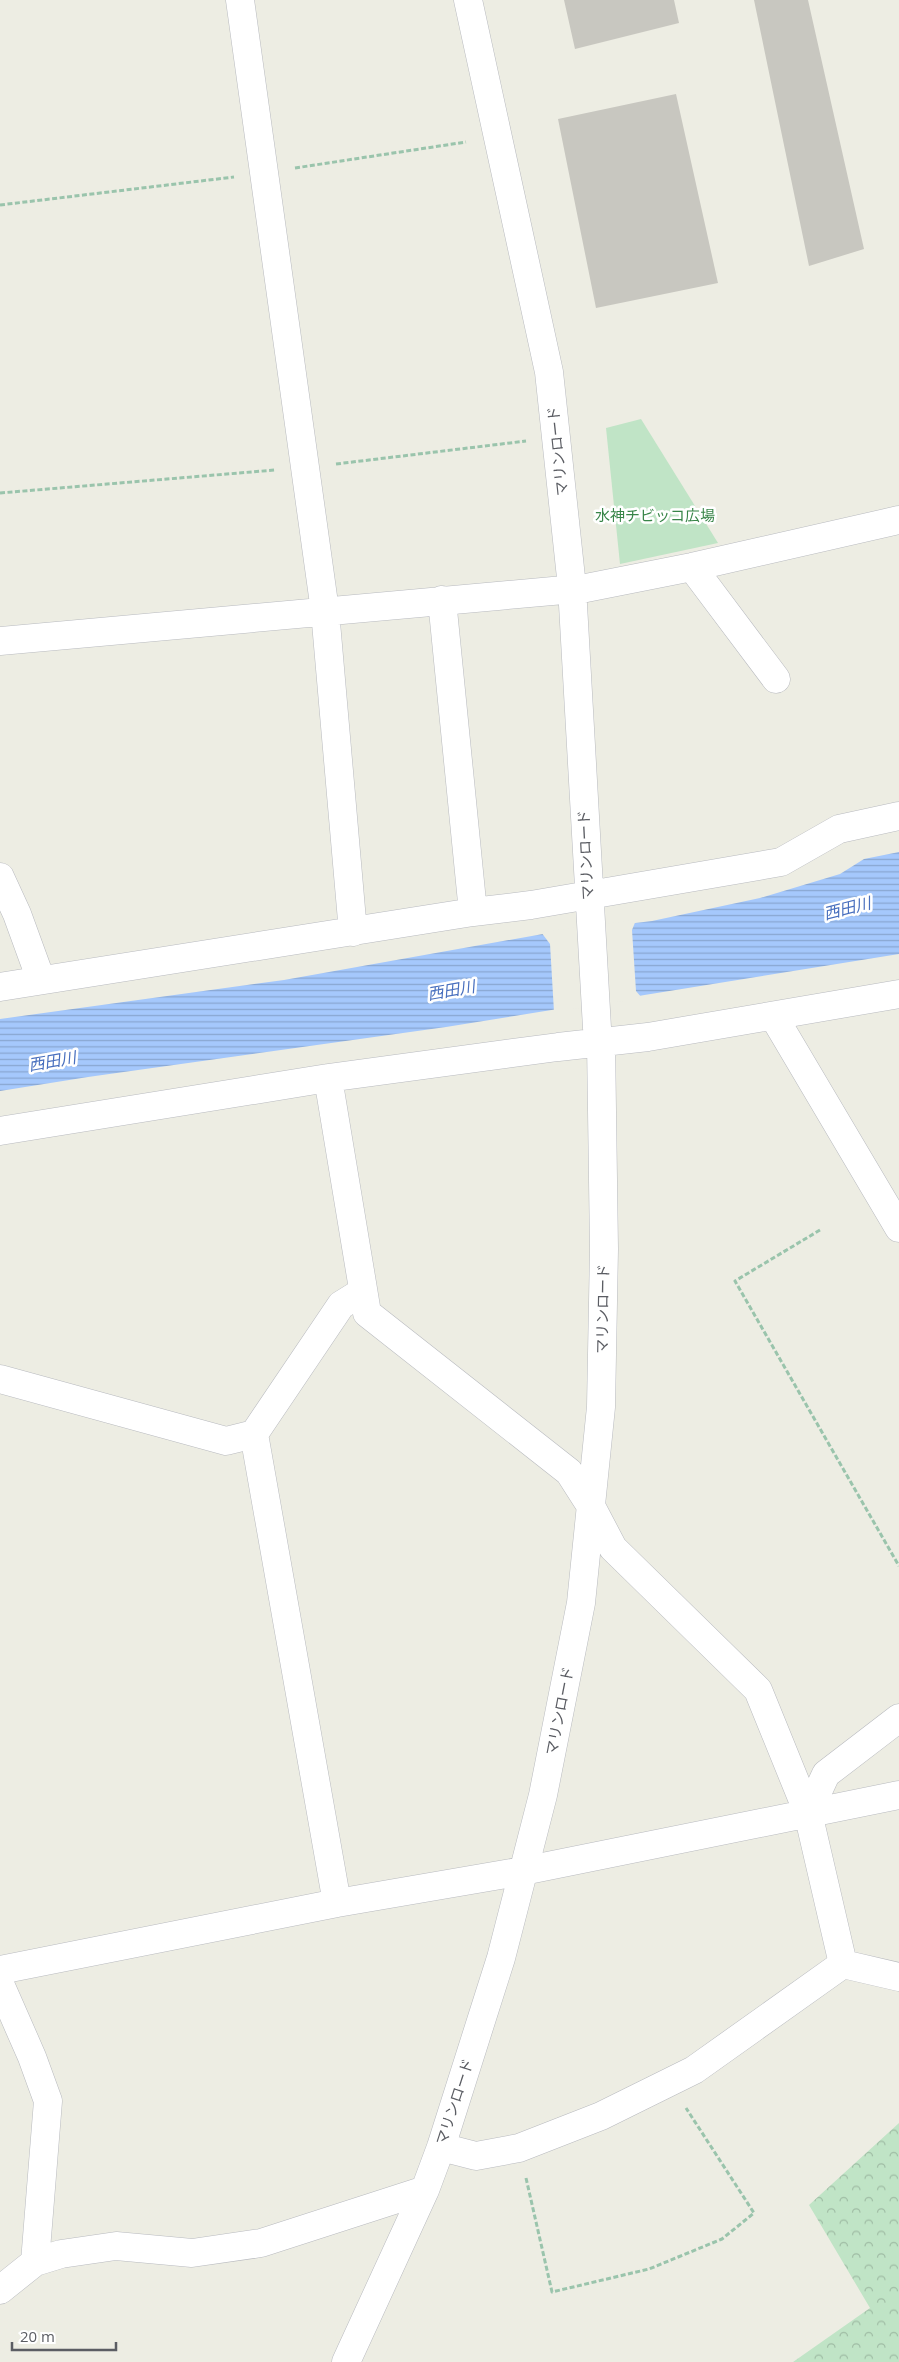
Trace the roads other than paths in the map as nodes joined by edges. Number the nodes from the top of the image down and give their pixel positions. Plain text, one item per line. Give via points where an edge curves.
1 (240, 0) edge
2 (468, 0) edge
3 (899, 520) edge
4 (692, 567) junction
5 (572, 588) junction
6 (442, 600) junction
7 (325, 611) junction
8 (0, 641) edge
9 (776, 679) dead end
10 (899, 816) edge
11 (0, 877) edge
12 (589, 902) junction
13 (473, 912) junction
14 (353, 932) junction
15 (40, 980) junction
16 (0, 987) edge
17 (899, 994) edge
18 (774, 1017) junction
19 (599, 1035) junction
20 (328, 1078) junction
21 (0, 1131) edge
22 (899, 1228) edge
23 (362, 1292) junction
24 (0, 1379) edge
25 (254, 1434) junction
26 (592, 1508) junction
27 (899, 1718) edge
28 (899, 1794) edge
29 (808, 1813) junction
30 (523, 1872) junction
31 (337, 1903) junction
32 (843, 1964) junction
33 (0, 1970) edge
34 (899, 1977) edge
35 (0, 1984) edge
36 (441, 2147) junction
37 (425, 2190) junction
38 (35, 2262) junction
39 (0, 2290) edge
40 (346, 2362) edge

1 - 7 street
2 - 5 street, マリンロード via 549,372
3 - 4 street
4 - 5 street
4 - 9 street
5 - 6 street
5 - 12 street, マリンロード
6 - 7 street
6 - 13 street
7 - 8 street
7 - 14 street
10 - 12 street via 838,829 781,862
11 - 15 street
12 - 13 street
12 - 19 street, マリンロード
13 - 14 street
14 - 15 street
15 - 16 street
17 - 18 street
18 - 19 street via 648,1037
18 - 22 street
19 - 20 street
19 - 26 street, マリンロード via 604,1249 601,1407
20 - 21 street
20 - 23 street
23 - 25 street via 341,1305
23 - 26 street via 366,1313 569,1472
24 - 25 street via 226,1441
25 - 31 street
26 - 29 street via 613,1548 758,1690
26 - 30 street, マリンロード via 579,1612 543,1795
27 - 29 street via 826,1774
28 - 29 street
29 - 30 street
29 - 32 street
30 - 31 street
30 - 36 street, マリンロード via 501,1958
31 - 33 street
32 - 34 street
32 - 36 street via 694,2070 601,2116 519,2148 476,2156
35 - 38 street via 48,2101
36 - 37 street, マリンロード
37 - 38 street via 261,2243 192,2254 116,2246 61,2254
37 - 40 street, マリンロード
38 - 39 street

